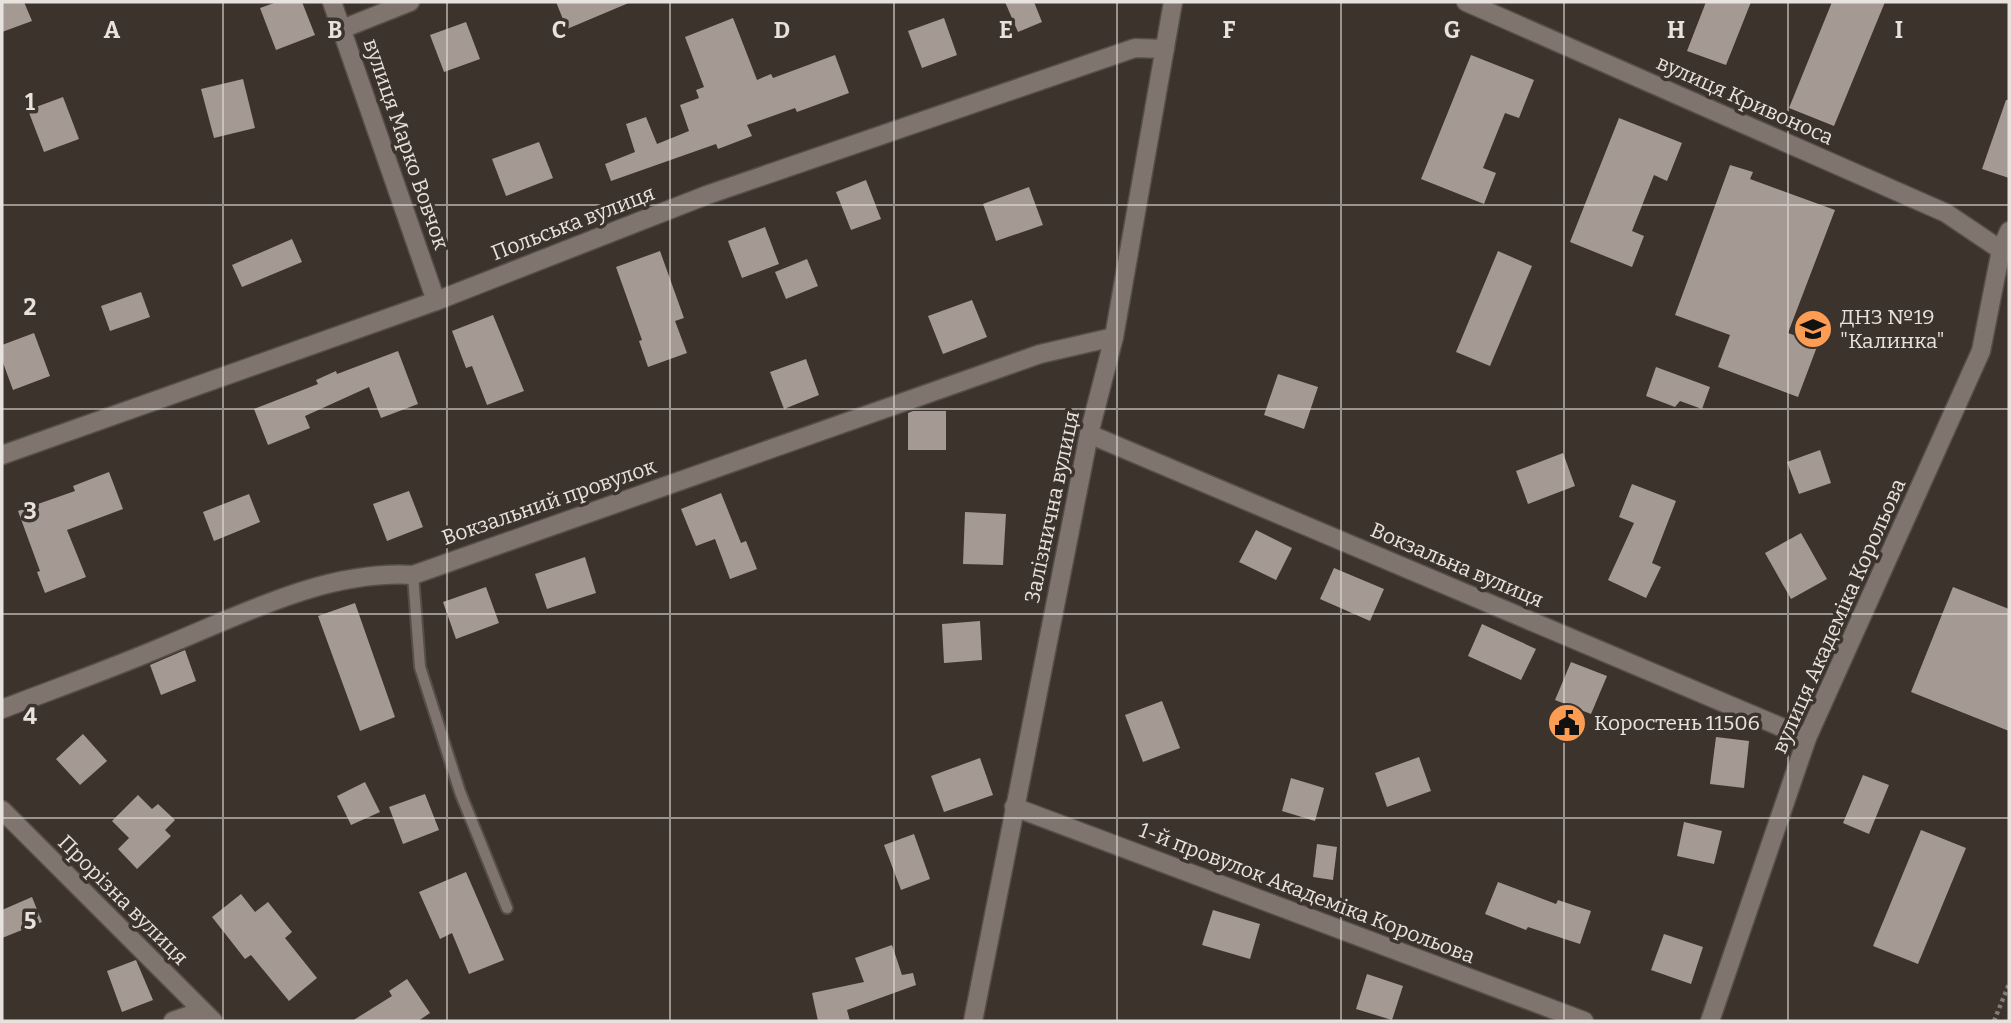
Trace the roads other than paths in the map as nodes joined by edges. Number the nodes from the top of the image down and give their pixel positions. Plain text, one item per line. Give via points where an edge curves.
1 (332, 2) edge
2 (410, 2) edge
3 (1173, 2) edge
4 (1466, 2) edge
5 (342, 29) junction
6 (1165, 49) junction
7 (2009, 231) edge
8 (2001, 250) junction
9 (436, 301) junction
10 (1114, 337) junction
11 (1089, 434) junction
12 (2, 455) edge
13 (413, 575) junction
14 (2, 709) edge
15 (1807, 738) junction
16 (1014, 807) junction
17 (2, 810) edge
18 (507, 908) dead end
19 (208, 1016) edge
20 (173, 1021) edge
21 (973, 1021) edge
22 (1584, 1021) edge
23 (1710, 1021) edge

1 - 5 street, вулиця Марко Вовчок
2 - 5 street
3 - 6 street, Залізнична вулиця
4 - 8 street, вулиця Кривоноса via 1946,213
5 - 9 street, вулиця Марко Вовчок
6 - 9 street, Польська вулиця via 1135,48 720,190
6 - 10 street, Залізнична вулиця
7 - 8 street, вулиця Академіка Корольова
8 - 15 street, вулиця Академіка Корольова via 1981,351
9 - 12 street, Польська вулиця
10 - 11 street, Залізнична вулиця
10 - 13 street, Вокзальний провулок via 1040,354
11 - 15 street, Вокзальна вулиця
11 - 16 street, Залізнична вулиця
13 - 14 street, Вокзальний провулок via 388,573 303,590
13 - 18 lane via 420,667 460,792
15 - 23 street, вулиця Академіка Корольова
16 - 21 street, Залізнична вулиця
16 - 22 street, 1-й провулок Академіка Корольова
17 - 19 street, Прорізна вулиця
19 - 20 street

